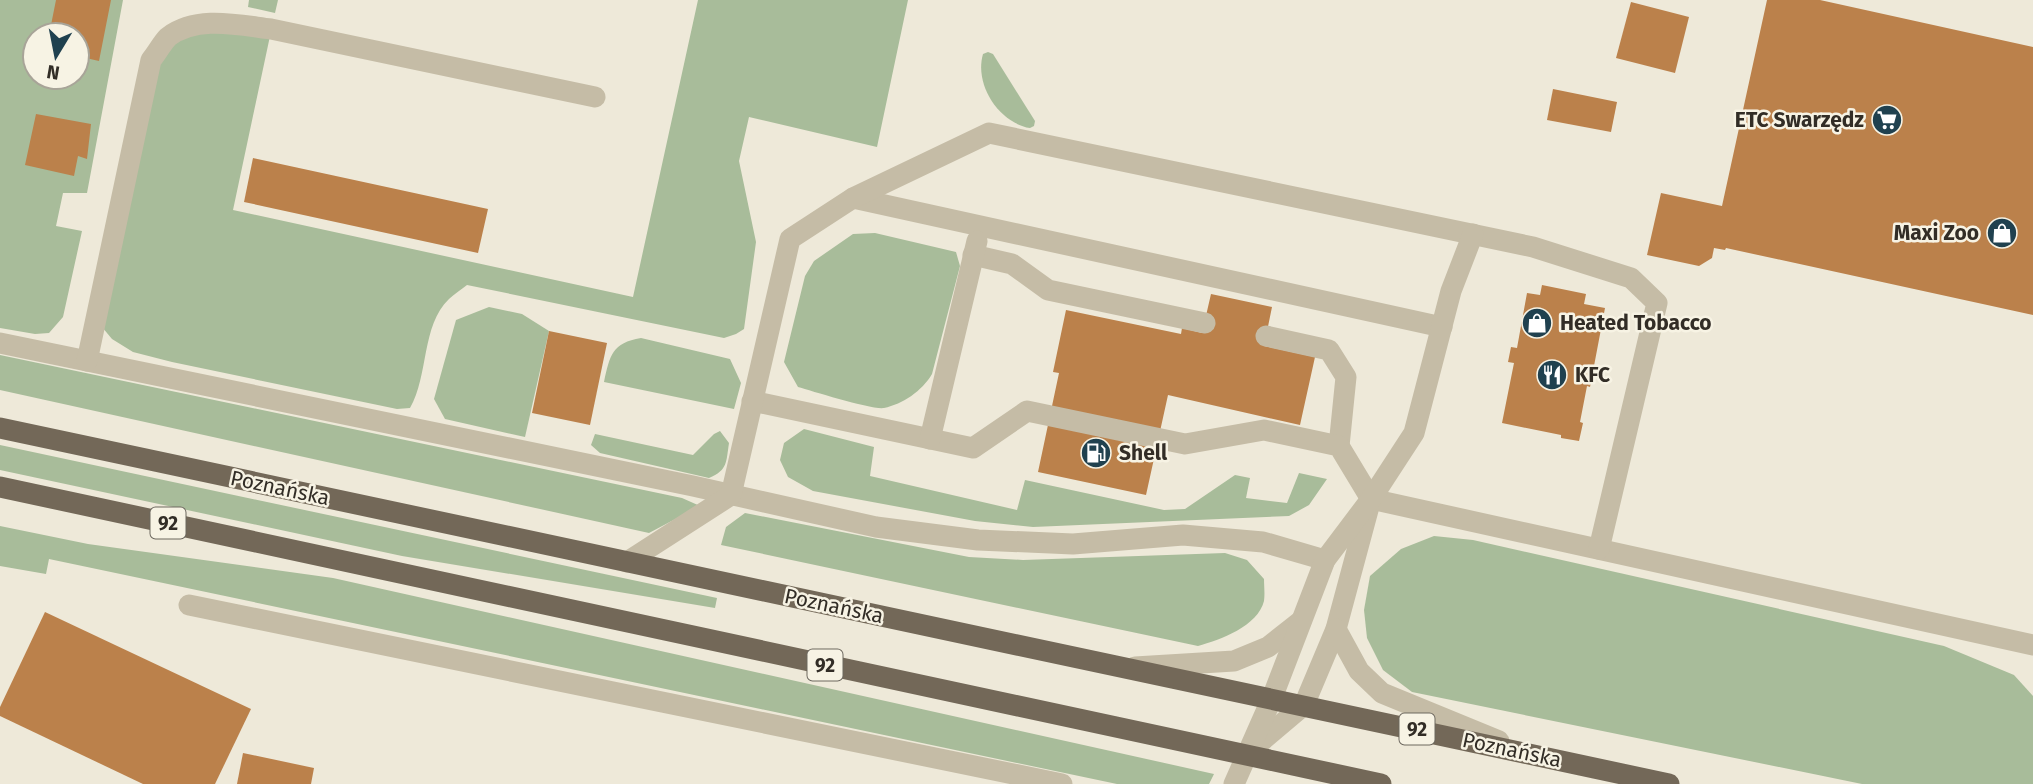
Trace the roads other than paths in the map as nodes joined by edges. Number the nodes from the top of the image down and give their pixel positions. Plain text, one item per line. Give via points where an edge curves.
1 (595, 97) dead end
2 (853, 198) junction
3 (980, 225) junction
4 (1473, 234) junction
5 (973, 255) junction
6 (1205, 323) dead end
7 (1442, 327) junction
8 (1266, 336) dead end
9 (0, 343) edge
10 (88, 361) junction
11 (752, 401) junction
12 (0, 428) edge
13 (930, 439) junction
14 (1339, 446) junction
15 (0, 487) edge
16 (731, 495) junction
17 (1371, 499) junction
18 (1600, 549) junction
19 (1325, 560) junction
20 (627, 562) junction
21 (189, 605) dead end
22 (1302, 619) junction
23 (1336, 629) junction
24 (2033, 645) edge
25 (1123, 667) junction
26 (1272, 698) junction
27 (1304, 705) junction
28 (1530, 754) junction
29 (1245, 755) junction
30 (1062, 784) edge
31 (1234, 784) edge
32 (1381, 784) edge
33 (1669, 784) edge

1 - 10 street via 271,29 226,23 191,25 168,38 151,60
2 - 3 street
2 - 4 street via 989,133
2 - 11 street via 790,239
3 - 5 street
3 - 7 street
4 - 7 street
4 - 18 street via 1533,247 1631,278 1657,303
5 - 6 street via 1012,264 1048,290
5 - 13 street
7 - 17 street via 1414,433
8 - 14 street via 1329,350 1346,377
9 - 10 street
10 - 16 street
11 - 13 street
11 - 16 street
12 - 20 main road, Poznańska / 92
13 - 14 street via 973,448 1027,411 1185,444 1264,430
14 - 17 street
15 - 29 main road, 92
16 - 19 street via 876,527 978,540 1073,544 1183,536 1263,542
16 - 20 street
17 - 18 street
17 - 19 street
17 - 23 street
18 - 24 street
19 - 22 street
20 - 25 main road, Poznańska / 92
21 - 30 street
22 - 25 street via 1268,647 1234,661
22 - 26 street
23 - 27 street
23 - 28 street via 1359,671 1382,693
25 - 26 main road, Poznańska / 92
26 - 27 main road, Poznańska / 92
26 - 29 street
27 - 28 main road, Poznańska / 92
27 - 29 street
28 - 33 main road, Poznańska / 92
29 - 31 street
29 - 32 main road, 92

